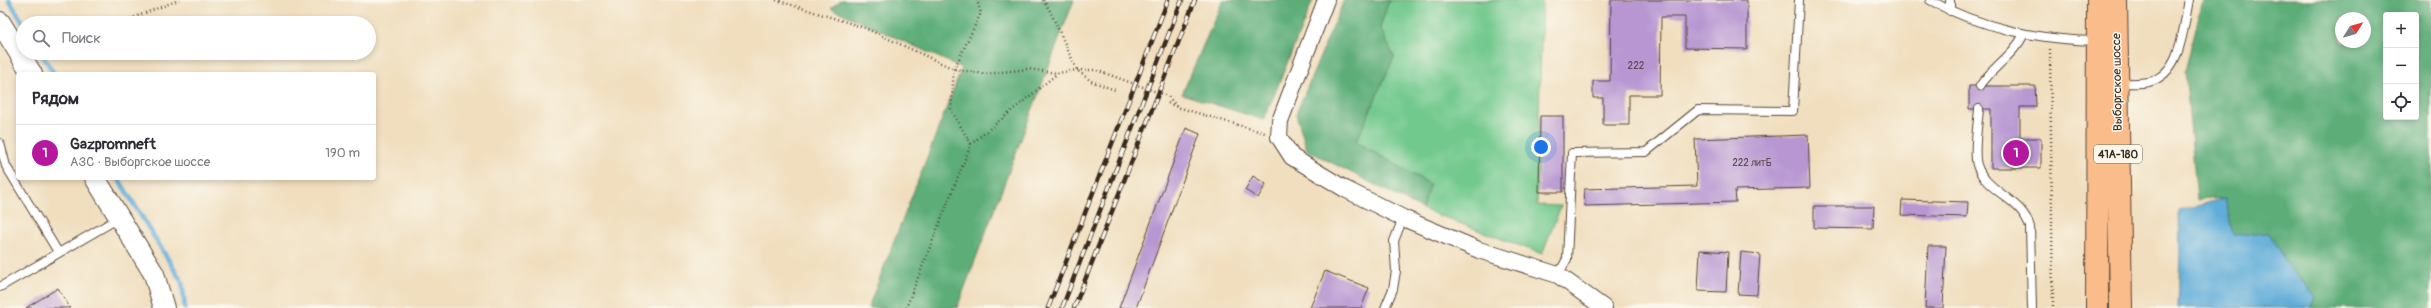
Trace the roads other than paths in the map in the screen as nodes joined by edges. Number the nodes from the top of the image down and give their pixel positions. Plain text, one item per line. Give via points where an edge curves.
1 (1326, 0) edge
2 (1799, 0) edge
3 (1930, 0) edge
4 (1950, 0) edge
5 (2098, 0) edge
6 (2116, 0) edge
7 (2189, 0) edge
8 (1950, 11) junction
9 (0, 22) edge
10 (2024, 34) junction
11 (2098, 41) junction
12 (16, 48) edge
13 (23, 60) edge
14 (31, 72) edge
15 (2117, 83) junction
16 (1980, 86) dead end
17 (1979, 109) dead end
18 (0, 143) edge
19 (96, 180) edge
20 (119, 218) junction
21 (1402, 218) junction
22 (58, 252) junction
23 (1558, 275) junction
24 (0, 287) edge
25 (164, 308) edge
26 (1385, 308) edge
27 (1604, 308) edge
28 (2032, 308) edge
29 (2097, 308) edge
30 (2121, 308) edge

1 - 21 street via 1280,121 1278,137 1292,157
2 - 23 lane via 1793,111 1698,110 1646,152 1572,152 1567,259
3 - 8 lane
4 - 8 lane
5 - 11 main road, Выборгское шоссе / 41А-180
6 - 15 main road, Выборгское шоссе / 41А-180
7 - 15 lane via 2178,53 2167,72 2150,82
8 - 10 lane
9 - 12 street
10 - 11 lane
10 - 16 lane via 2021,42 1988,74
11 - 29 main road, Выборгское шоссе / 41А-180
13 - 14 street
15 - 30 main road, Выборгское шоссе / 41А-180
17 - 28 lane via 1976,163 1990,186 2022,210 2030,227
18 - 22 lane via 6,166
19 - 20 street
20 - 22 lane
20 - 25 street via 154,274
21 - 23 street via 1479,250
21 - 26 lane via 1394,241 1396,271 1393,289
22 - 24 lane
23 - 27 street

